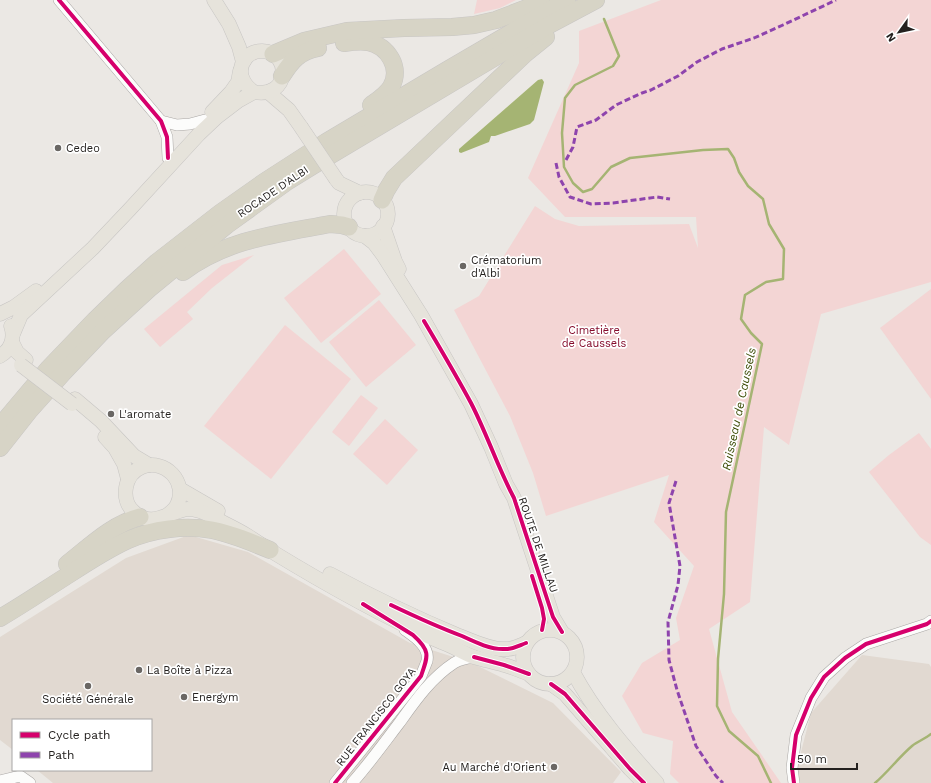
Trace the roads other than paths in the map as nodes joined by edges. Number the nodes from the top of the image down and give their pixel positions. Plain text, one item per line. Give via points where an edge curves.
1 (59, 0) edge
2 (214, 0) edge
3 (541, 0) edge
4 (566, 0) edge
5 (596, 0) edge
6 (600, 0) edge
7 (229, 24) junction
8 (266, 52) junction
9 (242, 67) junction
10 (282, 78) junction
11 (254, 92) junction
12 (268, 92) junction
13 (289, 110) junction
14 (204, 120) junction
15 (161, 122) junction
16 (326, 142) junction
17 (168, 158) junction
18 (337, 181) junction
19 (360, 193) junction
20 (382, 200) junction
21 (346, 205) junction
22 (384, 226) junction
23 (348, 227) junction
24 (365, 236) junction
25 (0, 315) edge
26 (421, 315) junction
27 (103, 331) junction
28 (13, 338) junction
29 (0, 356) edge
30 (24, 363) junction
31 (73, 401) junction
32 (0, 426) edge
33 (0, 448) edge
34 (149, 465) junction
35 (128, 480) junction
36 (506, 484) junction
37 (180, 489) junction
38 (140, 517) junction
39 (164, 517) junction
40 (270, 550) junction
41 (363, 604) junction
42 (0, 615) edge
43 (0, 618) edge
44 (931, 621) edge
45 (542, 630) junction
46 (562, 632) junction
47 (526, 643) junction
48 (474, 657) junction
49 (575, 667) junction
50 (529, 674) junction
51 (551, 684) junction
52 (0, 781) edge
53 (30, 783) edge
54 (335, 783) edge
55 (352, 783) edge
56 (644, 783) edge
57 (657, 783) edge
58 (794, 783) edge

1 - 15 street
2 - 7 main road
3 - 8 highway via 496,20 474,25 346,31
4 - 16 highway, ROCADE D'ALBI
5 - 27 highway, ROCADE D'ALBI via 399,113 288,181 195,250
6 - 20 highway via 581,16 542,39 525,54 394,178
7 - 8 main road via 246,40
7 - 9 main road via 239,47
8 - 9 main road via 252,53
8 - 10 main road via 280,61
9 - 11 main road via 242,81
9 - 14 main road via 238,82 231,92
10 - 12 main road via 278,86
10 - 13 main road
10 - 16 highway via 290,63 309,50 337,44 368,42 380,46 388,54 394,65 395,76 392,86 385,95 335,130
11 - 12 main road
11 - 28 main road via 238,101 199,134 98,242 21,315
12 - 13 main road
13 - 18 main road, bridge
14 - 15 street via 177,125
14 - 17 main road
15 - 17 street via 167,137
16 - 32 highway, ROCADE D'ALBI via 220,213 157,262 48,368
17 - 25 main road via 72,258 36,291
18 - 19 main road
18 - 21 main road
19 - 20 main road via 372,193
19 - 21 main road via 351,198
20 - 22 main road via 387,213
21 - 23 main road via 344,215
22 - 24 main road via 375,233
22 - 26 main road, ROUTE DE MILLAU via 395,261
23 - 24 main road
23 - 27 highway via 330,224 251,239 228,247 192,265 121,324
24 - 26 main road, ROUTE DE MILLAU via 383,255
25 - 28 main road via 9,322
26 - 36 main road, ROUTE DE MILLAU via 471,404
27 - 33 highway, ROCADE D'ALBI via 30,410
28 - 29 main road via 7,351
28 - 30 main road
29 - 30 main road
30 - 31 main road
31 - 34 main road via 101,421 134,456
31 - 35 main road via 115,448 124,464
34 - 35 main road via 140,468
34 - 37 main road via 167,469 173,474
35 - 38 main road via 126,499
36 - 45 main road, ROUTE DE MILLAU via 508,501 542,608
36 - 46 main road, ROUTE DE MILLAU via 514,498 553,617
37 - 39 main road via 177,505
37 - 47 main road via 325,572 436,626 493,648 513,648
38 - 39 main road via 156,520
38 - 42 highway via 115,527
39 - 40 main road via 181,510 203,512
40 - 41 main road
40 - 43 highway via 211,530 168,529 113,547
41 - 48 main road
41 - 54 street, RUE FRANCISCO GOYA via 413,635 426,651 427,659 421,676
44 - 58 street via 866,644 824,677 811,698 796,734 792,768
45 - 46 main road
45 - 47 main road via 530,637
46 - 49 main road via 574,642 577,650
47 - 50 main road via 523,659
48 - 50 main road
48 - 55 street, RUE FRANCISCO GOYA via 460,660 434,679
49 - 51 main road via 566,679
49 - 57 main road via 622,734 636,759
50 - 51 main road via 535,680
51 - 56 main road via 565,694
52 - 53 street via 20,776

